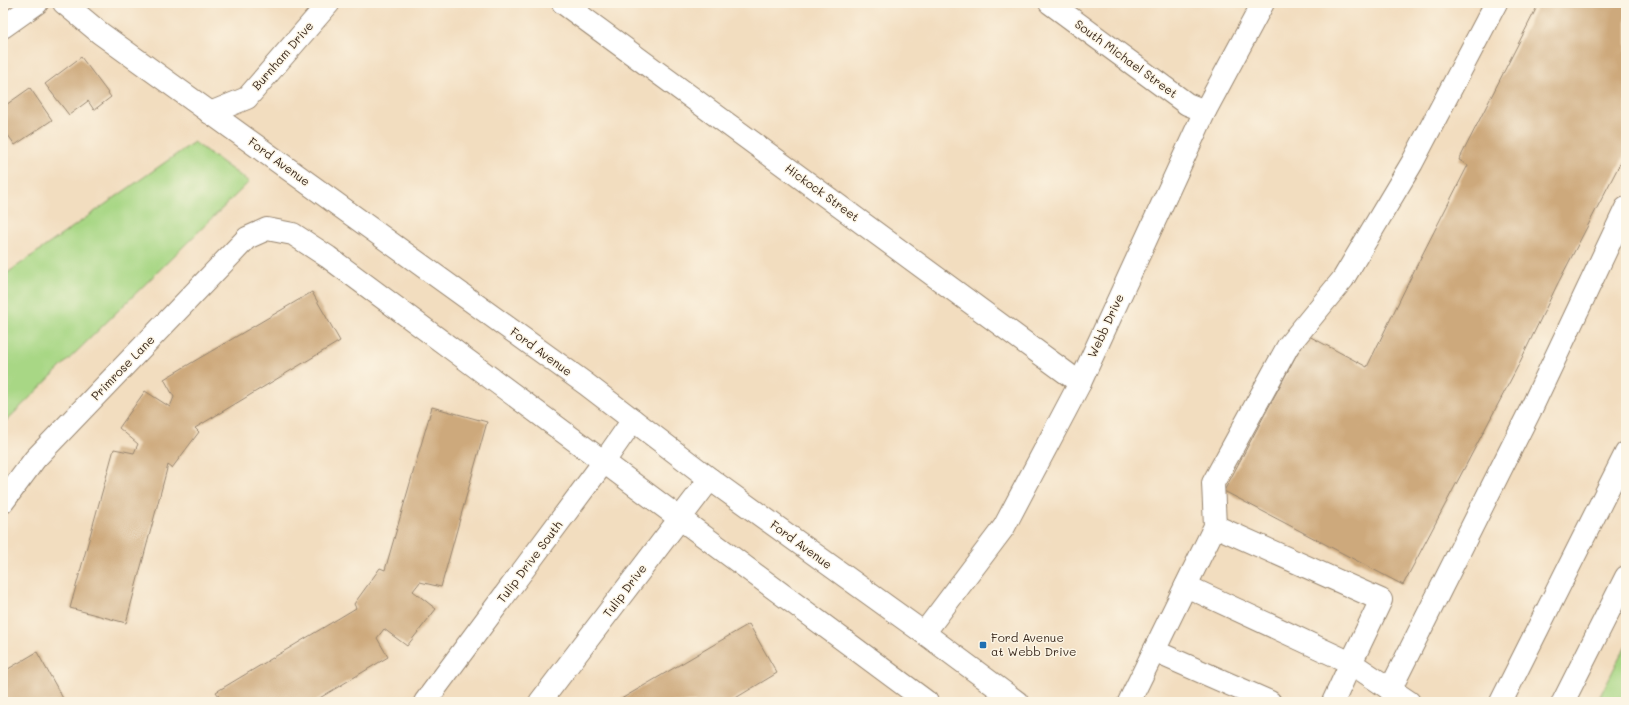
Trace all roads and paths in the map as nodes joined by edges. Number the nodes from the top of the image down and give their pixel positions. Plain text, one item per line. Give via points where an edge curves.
1 (37, 3) edge
2 (64, 3) edge
3 (329, 3) edge
4 (563, 3) edge
5 (1050, 3) edge
6 (1263, 3) edge
7 (1496, 3) edge
8 (3, 27) edge
9 (1205, 111) junction
10 (210, 113) junction
11 (1626, 208) edge
12 (1080, 383) junction
13 (633, 420) junction
14 (1626, 453) edge
15 (603, 463) junction
16 (710, 480) junction
17 (3, 502) edge
18 (680, 518) junction
19 (1215, 526) junction
20 (1626, 577) edge
21 (1186, 586) junction
22 (924, 633) junction
23 (1154, 651) junction
24 (1351, 663) junction
25 (1390, 690) junction
26 (425, 702) edge
27 (540, 702) edge
28 (927, 702) edge
29 (1017, 702) edge
30 (1129, 702) edge
31 (1270, 702) edge
32 (1333, 702) edge
33 (1408, 702) edge
34 (1501, 702) edge
35 (1563, 702) edge

1 - 8 street
2 - 10 street, Ford Avenue via 100,33
3 - 10 street, Burnham Drive via 247,98
4 - 12 street, Hickock Street
5 - 9 street, South Michael Street via 1188,104
6 - 9 street, Webb Drive
7 - 19 street via 1412,163 1343,279 1288,346 1213,483
9 - 12 street, Webb Drive
10 - 13 street, Ford Avenue
11 - 25 street via 1532,407
12 - 22 street, Webb Drive via 1004,527
13 - 15 street, Tulip Drive South
13 - 16 street, Ford Avenue
14 - 34 street
15 - 17 street, Primrose Lane via 328,257 293,234 267,229 247,238 35,459
15 - 18 street
15 - 26 street, Tulip Drive South
16 - 18 street, Tulip Drive
16 - 22 street, Ford Avenue
18 - 27 street, Tulip Drive
18 - 28 street
19 - 21 street
19 - 24 street via 1381,600
20 - 35 street
21 - 23 street
21 - 24 street
22 - 29 street, Ford Avenue
23 - 30 street
23 - 31 street
24 - 25 street
24 - 32 street
25 - 33 street

